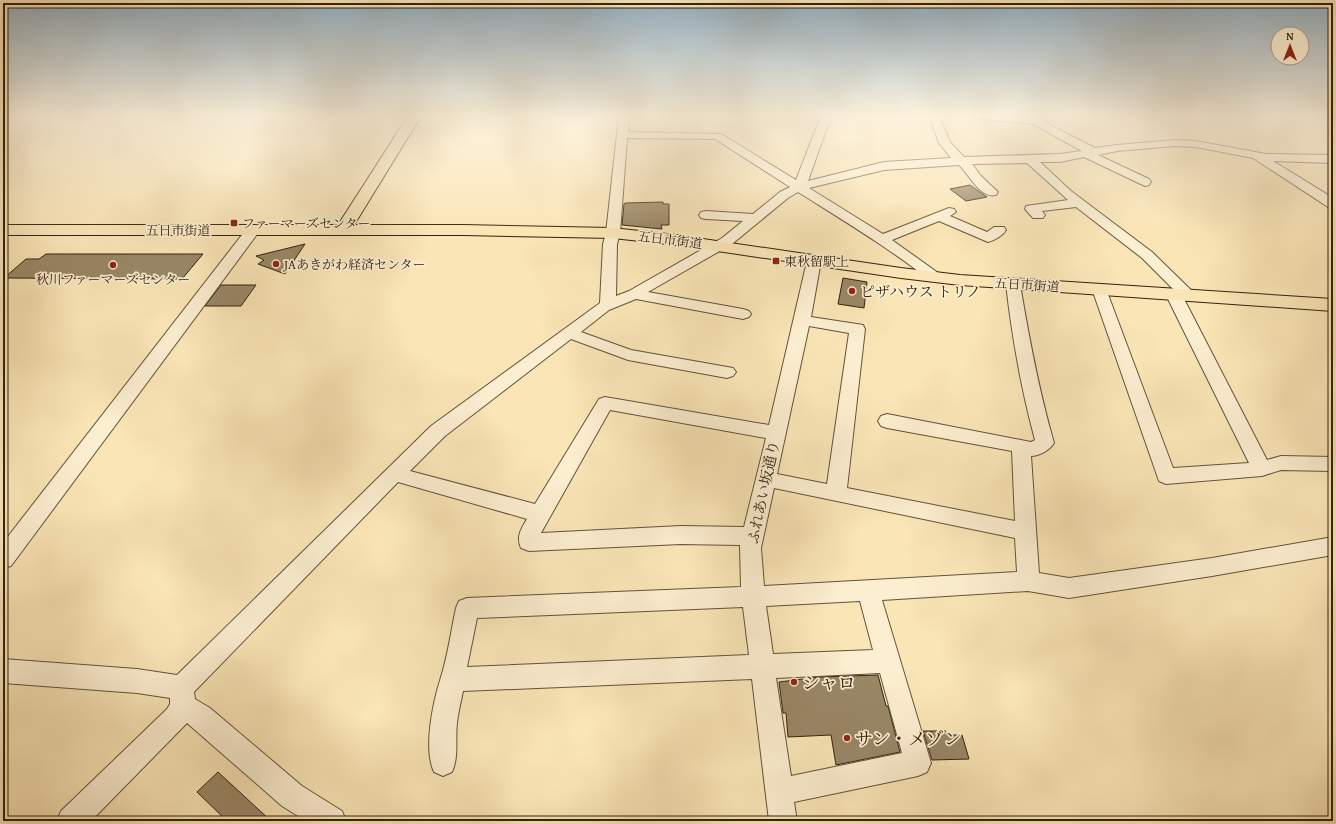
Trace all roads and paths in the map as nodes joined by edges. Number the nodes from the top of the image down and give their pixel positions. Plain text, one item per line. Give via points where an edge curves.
1 (391, 154) edge
2 (620, 154) edge
3 (746, 154) edge
4 (812, 154) edge
5 (956, 154) edge
6 (1081, 154) edge
7 (1093, 154) edge
8 (1255, 155) joint
9 (1030, 159) junction
10 (1333, 159) edge
11 (962, 161) junction
12 (1145, 182) dead end
13 (798, 187) junction
14 (992, 192) dead end
15 (1078, 203) junction
16 (1333, 204) edge
17 (706, 215) dead end
18 (1038, 215) dead end
19 (756, 218) junction
20 (3, 230) edge
21 (253, 230) junction
22 (343, 230) junction
23 (999, 230) dead end
24 (613, 233) junction
25 (882, 239) junction
26 (716, 246) junction
27 (814, 261) junction
28 (936, 278) junction
29 (1013, 284) junction
30 (1099, 289) junction
31 (634, 294) junction
32 (1180, 294) junction
33 (608, 304) junction
34 (1332, 306) edge
35 (744, 314) dead end
36 (802, 320) junction
37 (569, 333) junction
38 (727, 372) dead end
39 (887, 421) dead end
40 (776, 432) junction
41 (1021, 446) junction
42 (1333, 464) edge
43 (1262, 469) junction
44 (395, 474) junction
45 (766, 479) junction
46 (836, 494) junction
47 (540, 514) junction
48 (1026, 532) junction
49 (752, 536) junction
50 (1333, 546) edge
51 (3, 560) edge
52 (1028, 581) junction
53 (868, 590) junction
54 (753, 596) junction
55 (888, 661) junction
56 (762, 666) junction
57 (3, 671) edge
58 (452, 680) junction
59 (182, 697) junction
60 (443, 763) dead end
61 (779, 792) junction
62 (71, 821) edge
63 (332, 821) edge
64 (783, 821) edge

1 - 22 main road
2 - 24 street
3 - 13 street
4 - 13 street
5 - 11 street
6 - 9 street
7 - 12 street
8 - 10 street
8 - 16 street
9 - 11 street
9 - 15 street
11 - 13 street via 884,166
11 - 14 street via 977,180
13 - 19 street
13 - 25 street
15 - 18 street via 1031,209
15 - 32 street via 1146,255
17 - 19 street
19 - 26 street via 727,241
20 - 21 main road, 五日市街道
21 - 22 main road, 五日市街道
21 - 51 street
22 - 24 main road, 五日市街道 via 533,230
23 - 25 street via 988,238 944,214
24 - 26 main road, 五日市街道
24 - 33 street via 610,244
25 - 28 street
26 - 27 main road, 五日市街道
26 - 31 street
27 - 28 main road, 五日市街道
27 - 36 street, ふれあい坂通り
28 - 29 main road, 五日市街道
29 - 30 main road, 五日市街道
29 - 41 street via 1022,347 1045,443 1033,449
30 - 32 main road, 五日市街道
30 - 43 street via 1166,476
31 - 33 street
31 - 35 street
32 - 34 main road, 五日市街道
32 - 43 street
33 - 37 street
36 - 40 street, ふれあい坂通り
36 - 46 street via 857,329
37 - 38 street via 628,355
37 - 44 street via 444,427
39 - 41 street
40 - 45 street, ふれあい坂通り
40 - 47 street via 605,402
41 - 48 street
42 - 43 street via 1280,463
44 - 47 street
44 - 59 street
45 - 46 street
45 - 49 street, ふれあい坂通り
46 - 48 street
47 - 49 street via 530,533 529,542 681,535
48 - 52 street
49 - 54 street, ふれあい坂通り via 750,548
50 - 52 street via 1069,588
52 - 53 street
53 - 54 street
53 - 55 street
54 - 56 street, ふれあい坂通り
54 - 58 street via 467,608
55 - 56 street
55 - 61 street via 918,763
56 - 58 street
56 - 61 street, ふれあい坂通り
57 - 59 street via 137,681
58 - 60 street via 444,723
59 - 62 street via 176,718
59 - 63 street via 201,717 292,796
61 - 64 street, ふれあい坂通り

